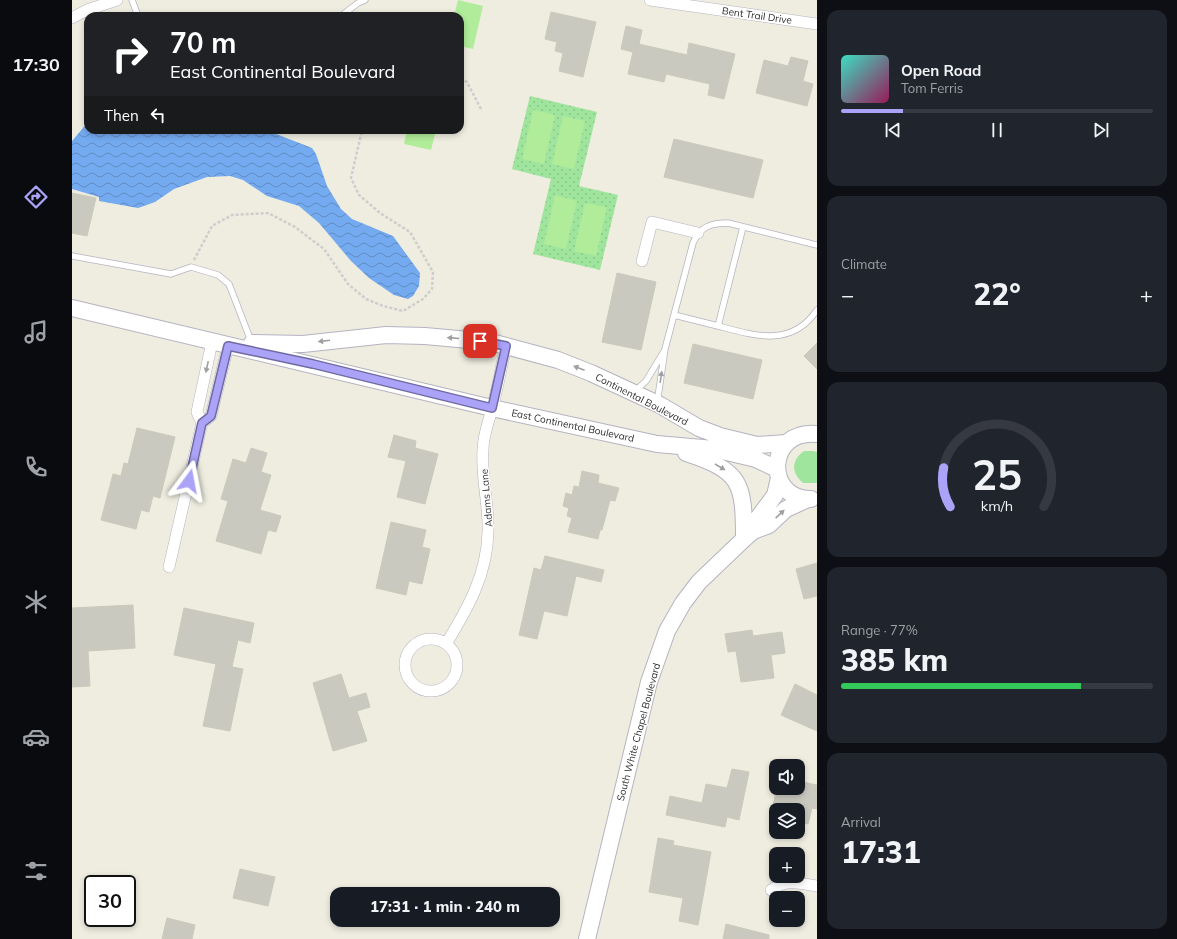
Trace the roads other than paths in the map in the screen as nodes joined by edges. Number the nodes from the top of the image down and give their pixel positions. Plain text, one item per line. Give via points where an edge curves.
1 (117, 0) edge
2 (132, 0) edge
3 (365, 0) edge
4 (650, 0) edge
5 (103, 2) edge
6 (678, 2) edge
7 (136, 12) edge
8 (346, 12) edge
9 (72, 18) edge
10 (817, 24) edge
11 (742, 227) junction
12 (698, 233) junction
13 (817, 245) edge
14 (72, 256) edge
15 (642, 261) dead end
16 (72, 308) edge
17 (817, 310) edge
18 (674, 314) junction
19 (718, 326) junction
20 (212, 342) junction
21 (252, 343) junction
22 (228, 346) junction
23 (506, 346) junction
24 (665, 350) junction
25 (634, 392) junction
26 (660, 405) junction
27 (492, 408) junction
28 (202, 423) junction
29 (817, 434) edge
30 (786, 443) junction
31 (657, 444) junction
32 (778, 473) junction
33 (813, 498) edge
34 (748, 535) junction
35 (169, 567) dead end
36 (446, 644) junction
37 (817, 886) edge
38 (771, 890) dead end
39 (587, 939) edge

1 - 5 street
2 - 7 lane
3 - 8 lane
4 - 6 street, Bent Trail Drive
5 - 9 street
6 - 10 street, Bent Trail Drive
11 - 12 lane via 716,223 706,226
11 - 13 lane
11 - 19 lane
12 - 15 street via 652,222
12 - 18 lane
14 - 21 lane via 171,274 191,267 218,275 229,284
16 - 20 main road, East Continental Boulevard
17 - 19 lane via 809,321 796,331 781,336 763,336
18 - 19 lane
18 - 24 lane
20 - 21 main road, Continental Boulevard
20 - 22 main road, East Continental Boulevard
20 -> 28 street via 197,412
23 -> 21 main road, Continental Boulevard via 459,338 386,335 303,344
22 - 27 main road, East Continental Boulevard
22 - 28 street via 211,416
25 -> 23 main road, Continental Boulevard via 558,360
23 - 27 street, Adams Lane
24 - 25 lane via 646,381
26 -> 24 lane via 658,397
25 - 26 main road, Continental Boulevard
26 - 30 main road, Continental Boulevard via 699,428 720,436 758,445
27 - 31 main road, East Continental Boulevard
27 - 36 street, Adams Lane via 482,451 488,531 484,570 467,609
28 - 35 street
29 - 30 main road via 800,435
30 - 32 main road, South White Chapel Boulevard via 780,451
31 - 32 main road, East Continental Boulevard via 714,449 756,459
31 -> 34 main road via 710,461 734,477 741,495
32 - 33 main road via 791,493
32 - 34 main road, South White Chapel Boulevard via 775,495
34 -> 33 main road, South White Chapel Boulevard via 769,525 786,509
34 - 39 main road, South White Chapel Boulevard via 699,582 667,631 649,682
36 - 36 street via 438,640 429,640 413,647 405,662 410,680 416,686 429,691 438,690 454,678 457,670 456,660
37 - 38 street via 791,882

